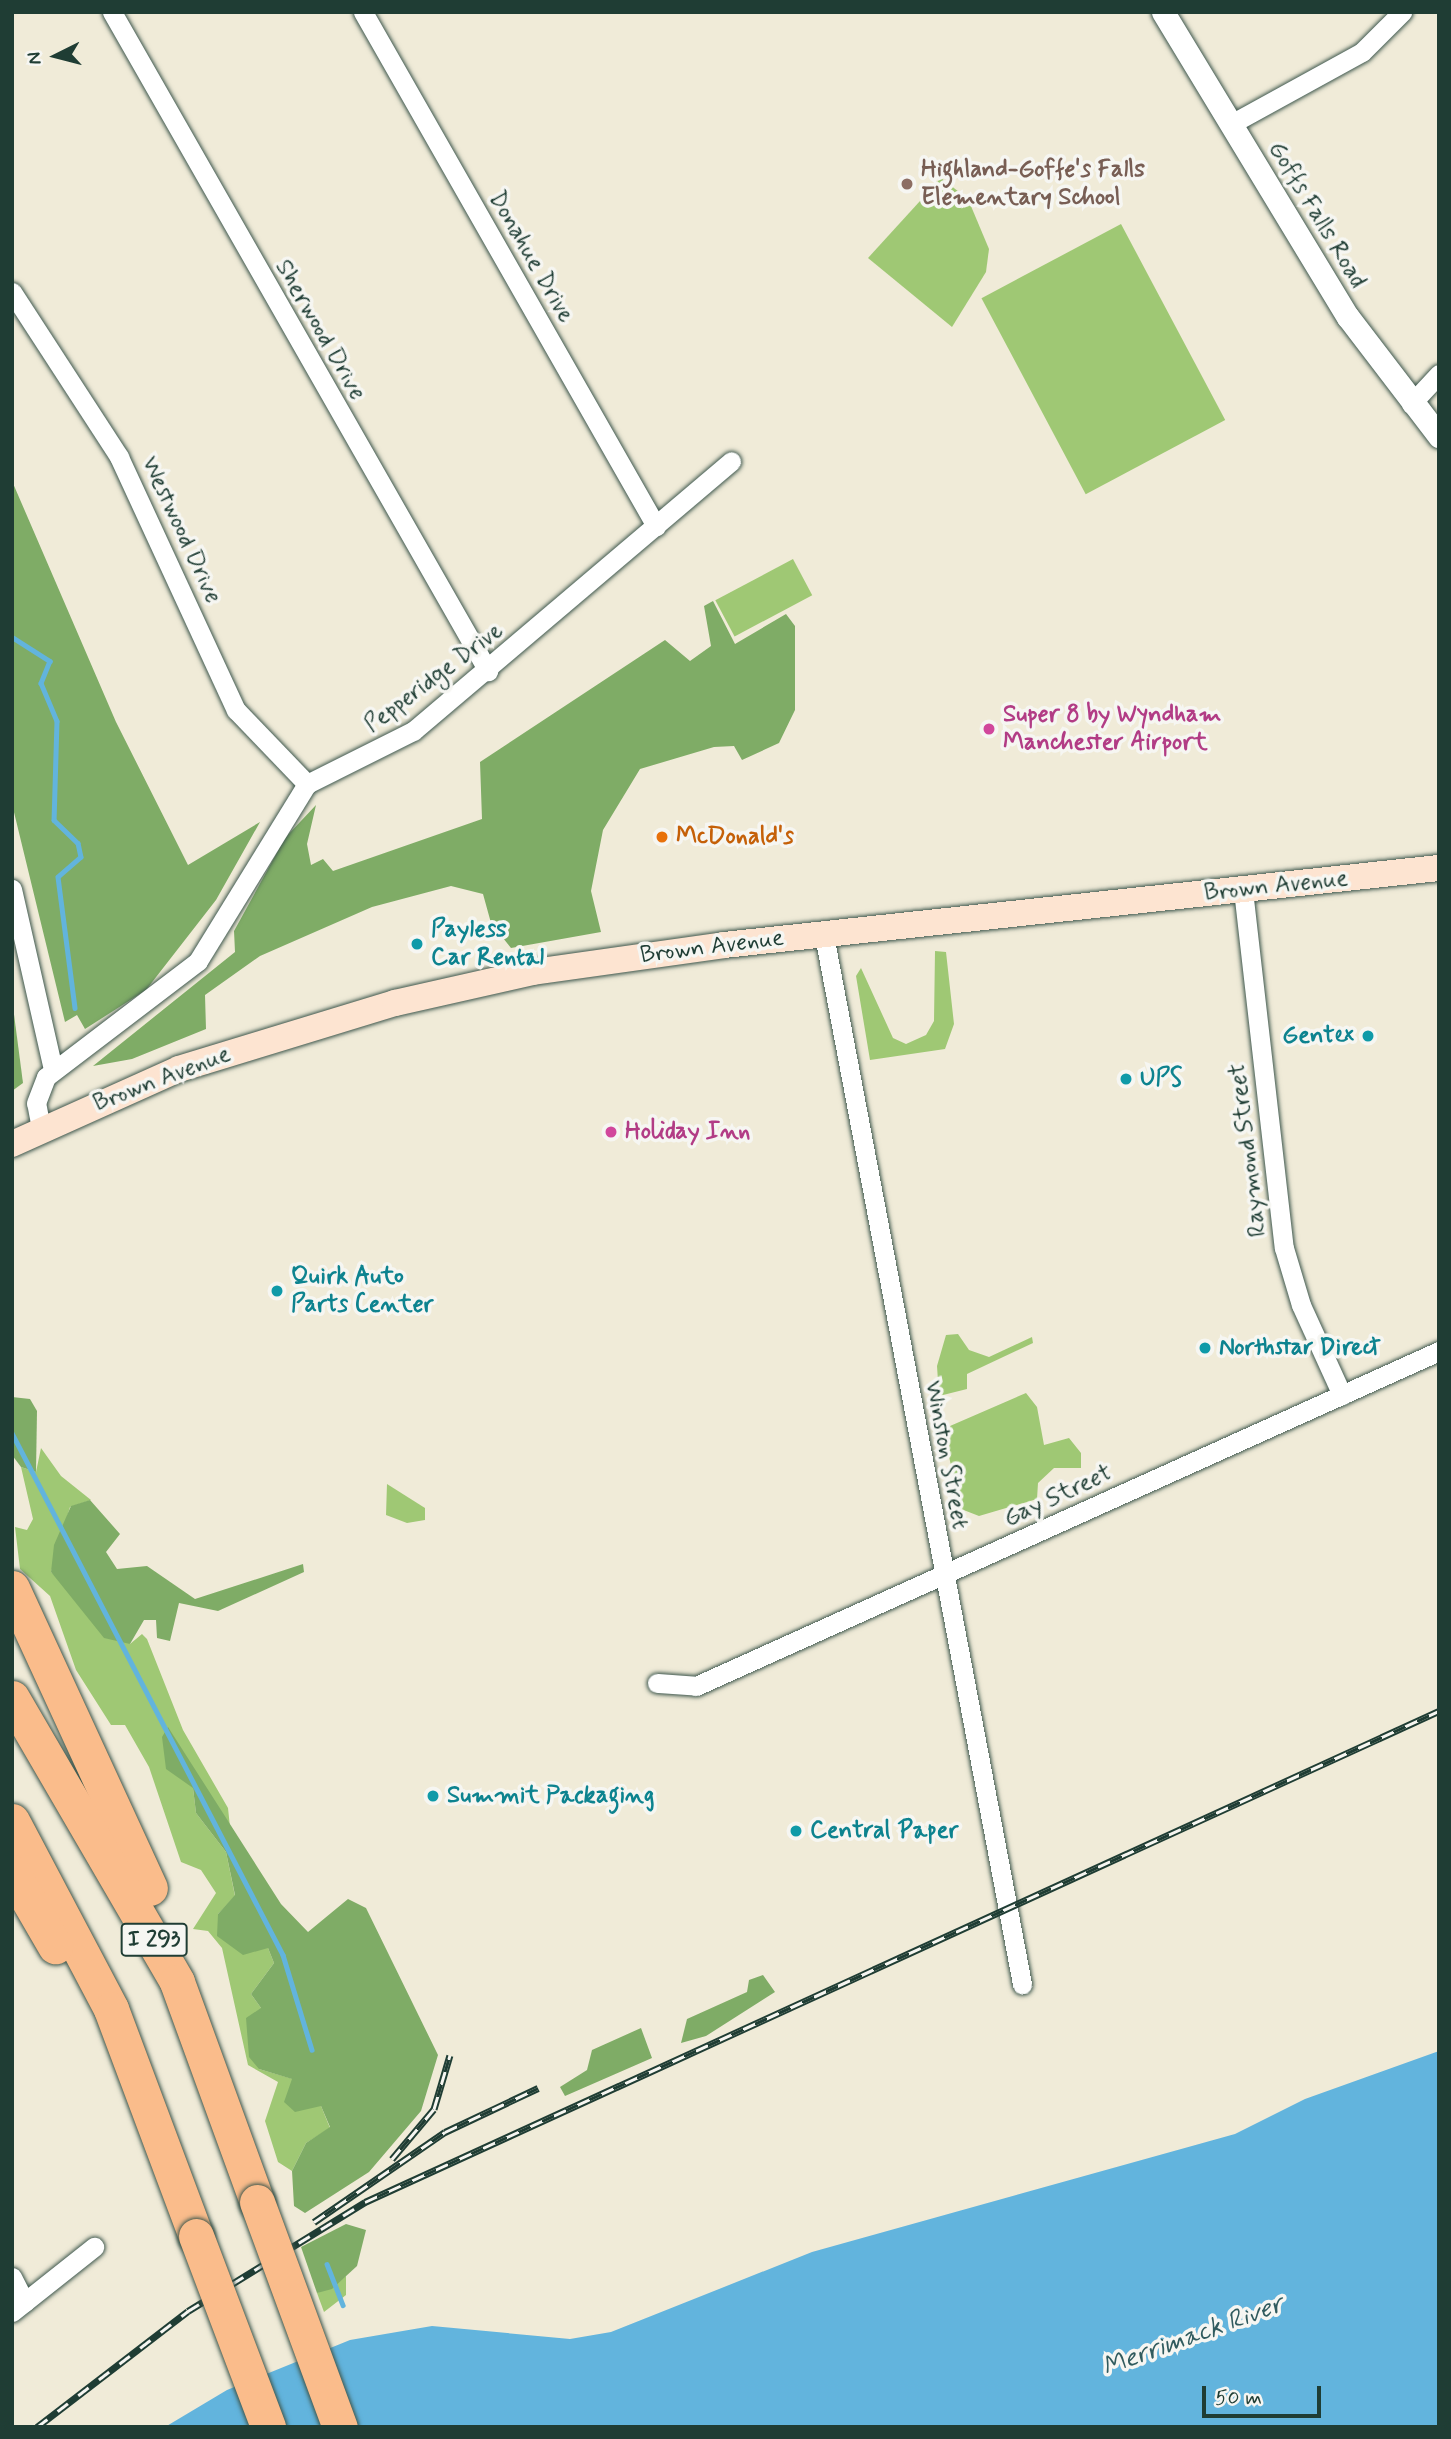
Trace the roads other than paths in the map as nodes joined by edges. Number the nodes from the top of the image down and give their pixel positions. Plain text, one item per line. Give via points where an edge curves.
1 (113, 12) edge
2 (363, 12) edge
3 (1163, 12) edge
4 (1402, 12) edge
5 (1231, 124) junction
6 (12, 292) edge
7 (1439, 374) edge
8 (1411, 404) junction
9 (1439, 436) edge
10 (731, 461) dead end
11 (656, 526) junction
12 (488, 671) junction
13 (307, 784) junction
14 (1439, 868) edge
15 (12, 889) edge
16 (1243, 890) junction
17 (824, 935) junction
18 (53, 1069) junction
19 (41, 1128) junction
20 (12, 1144) edge
21 (1439, 1351) edge
22 (1342, 1395) junction
23 (945, 1577) junction
24 (12, 1588) edge
25 (657, 1683) dead end
26 (12, 1698) edge
27 (12, 1821) edge
28 (12, 1872) edge
29 (177, 1982) junction
30 (1022, 1984) dead end
31 (172, 2173) junction
32 (94, 2247) dead end
33 (12, 2277) edge
34 (19, 2307) edge
35 (268, 2427) edge
36 (340, 2427) edge

1 - 12 street, Sherwood Drive
2 - 11 street, Donahue Drive
3 - 5 street, Goffs Falls Road
4 - 5 street via 1362,52
5 - 8 street, Goffs Falls Road via 1348,317
6 - 13 street, Westwood Drive via 119,457 236,710
7 - 8 street
8 - 9 street, Goffs Falls Road
10 - 11 street, Pepperidge Drive
11 - 12 street, Pepperidge Drive
12 - 13 street, Pepperidge Drive via 383,751
13 - 18 street via 198,961
14 - 16 main road, Brown Avenue
15 - 18 street
16 - 17 main road, Brown Avenue
16 - 22 street, Raymond Street via 1284,1248 1301,1305
17 - 19 main road, Brown Avenue via 581,964 394,1003 179,1069
17 - 23 street, Winston Street
18 - 19 street via 36,1104
19 - 20 main road, Brown Avenue
21 - 22 street, Gay Street
22 - 23 street, Gay Street
23 - 25 street, Gay Street via 696,1686
23 - 30 street, Winston Street
24 - 29 highway via 152,1894
26 - 29 highway, I 293
27 - 31 highway, I 293 via 111,2009
28 - 31 highway
29 - 36 highway, I 293, bridge
31 - 35 highway, I 293, bridge
32 - 34 street
33 - 34 street

